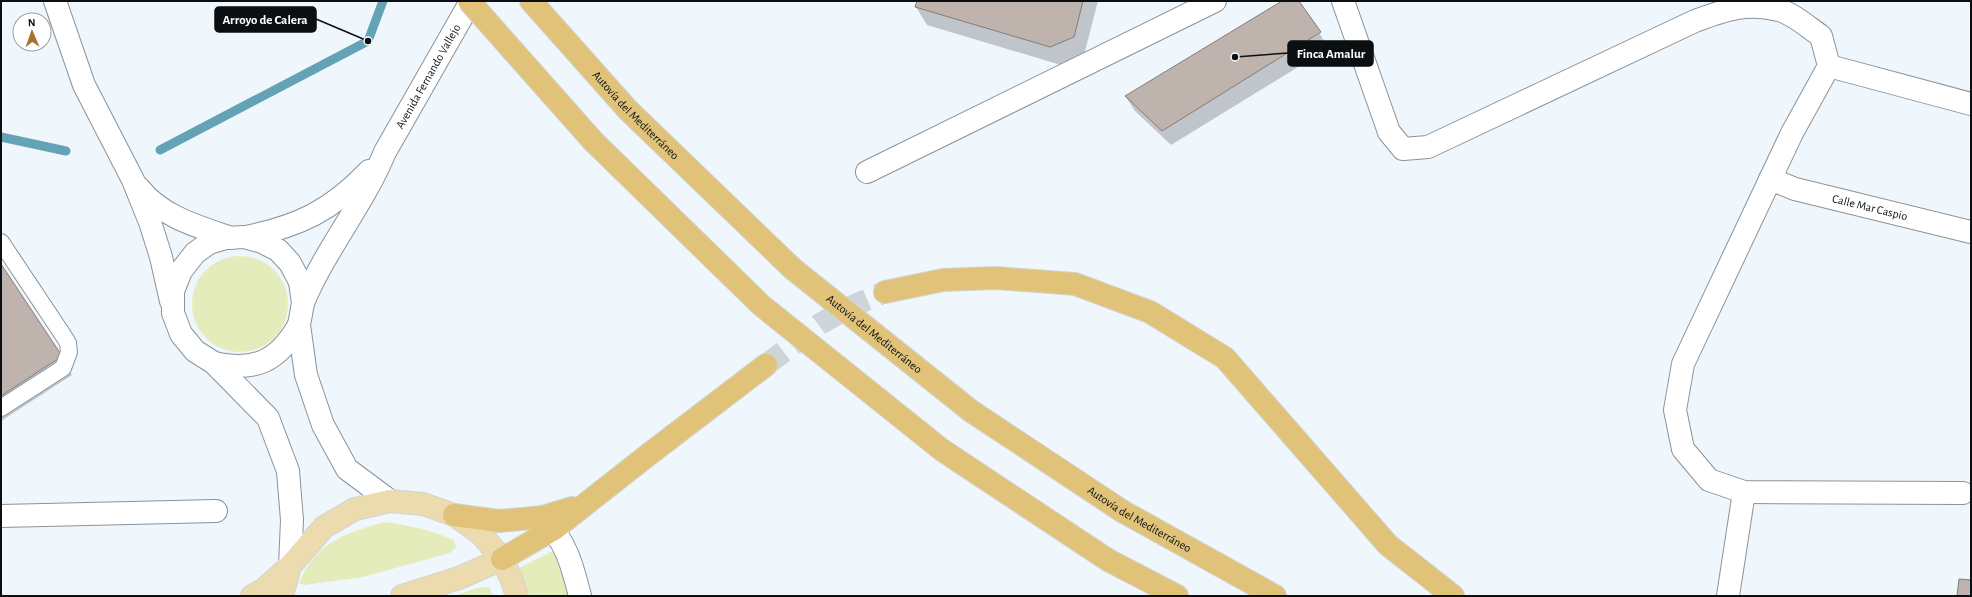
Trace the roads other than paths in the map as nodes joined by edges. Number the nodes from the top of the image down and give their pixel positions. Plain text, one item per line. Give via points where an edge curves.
1 (55, 1) edge
2 (470, 1) edge
3 (531, 1) edge
4 (1215, 1) edge
5 (1342, 1) edge
6 (1829, 66) junction
7 (1971, 104) edge
8 (385, 152) junction
9 (868, 172) dead end
10 (1770, 179) junction
11 (133, 180) junction
12 (1971, 232) edge
13 (238, 238) junction
14 (1, 242) edge
15 (885, 292) tunnel mouth
16 (303, 303) junction
17 (173, 313) junction
18 (299, 324) junction
19 (214, 363) junction
20 (766, 365) tunnel mouth
21 (1, 408) edge
22 (1744, 492) junction
23 (1963, 493) dead end
24 (390, 501) junction
25 (216, 511) dead end
26 (454, 515) junction
27 (1, 516) edge
28 (549, 523) junction
29 (502, 559) junction
30 (290, 566) junction
31 (252, 596) edge
32 (282, 596) edge
33 (402, 596) edge
34 (517, 596) edge
35 (580, 596) edge
36 (1178, 596) edge
37 (1275, 596) edge
38 (1453, 596) edge
39 (1728, 596) edge

1 - 11 street via 84,85
2 - 8 street, Avenida Fernando Vallejo
2 - 36 highway, bridge via 593,141 761,306 935,445 1108,560
3 - 37 highway, Autovía del Mediterráneo via 628,110 793,268 971,411 1122,511
4 - 9 street
5 - 6 street via 1389,132 1402,149 1428,147 1695,21 1732,8 1780,10 1799,21 1821,36
6 - 7 street
6 - 10 street
8 - 13 street, Avenida Fernando Vallejo via 360,180 319,213 289,227
8 - 16 street, Avenida Fernando Vallejo via 376,174 319,268
10 - 12 street, Calle Mar Caspio via 1795,189
10 - 22 street via 1683,364 1675,410 1683,449 1709,480
11 - 13 street via 141,190 173,215 199,227
11 - 17 street via 156,238
13 - 16 street via 262,242 278,250 290,263 300,282
13 - 17 street via 210,243 195,253 181,270 173,291
14 - 21 lane via 68,343 69,352 63,368
15 - 38 highway via 943,280 996,278 1075,284 1150,312 1224,358 1388,544
16 - 18 street
17 - 19 street via 181,334 195,351
18 - 19 street via 289,342 274,356 255,365 234,367
18 - 24 street via 306,375 322,425 347,469
19 - 30 street via 268,418 288,471 292,520
20 - 28 highway via 588,503
22 - 23 street
22 - 39 street
24 - 26 main road via 423,504
24 - 30 main road via 355,509 324,527
25 - 27 street
26 - 28 highway via 499,521
26 - 29 main road via 481,534
28 - 29 highway
28 - 35 street via 571,559
29 - 33 main road via 459,578
29 - 34 main road
30 - 31 main road via 263,590
30 - 32 main road

